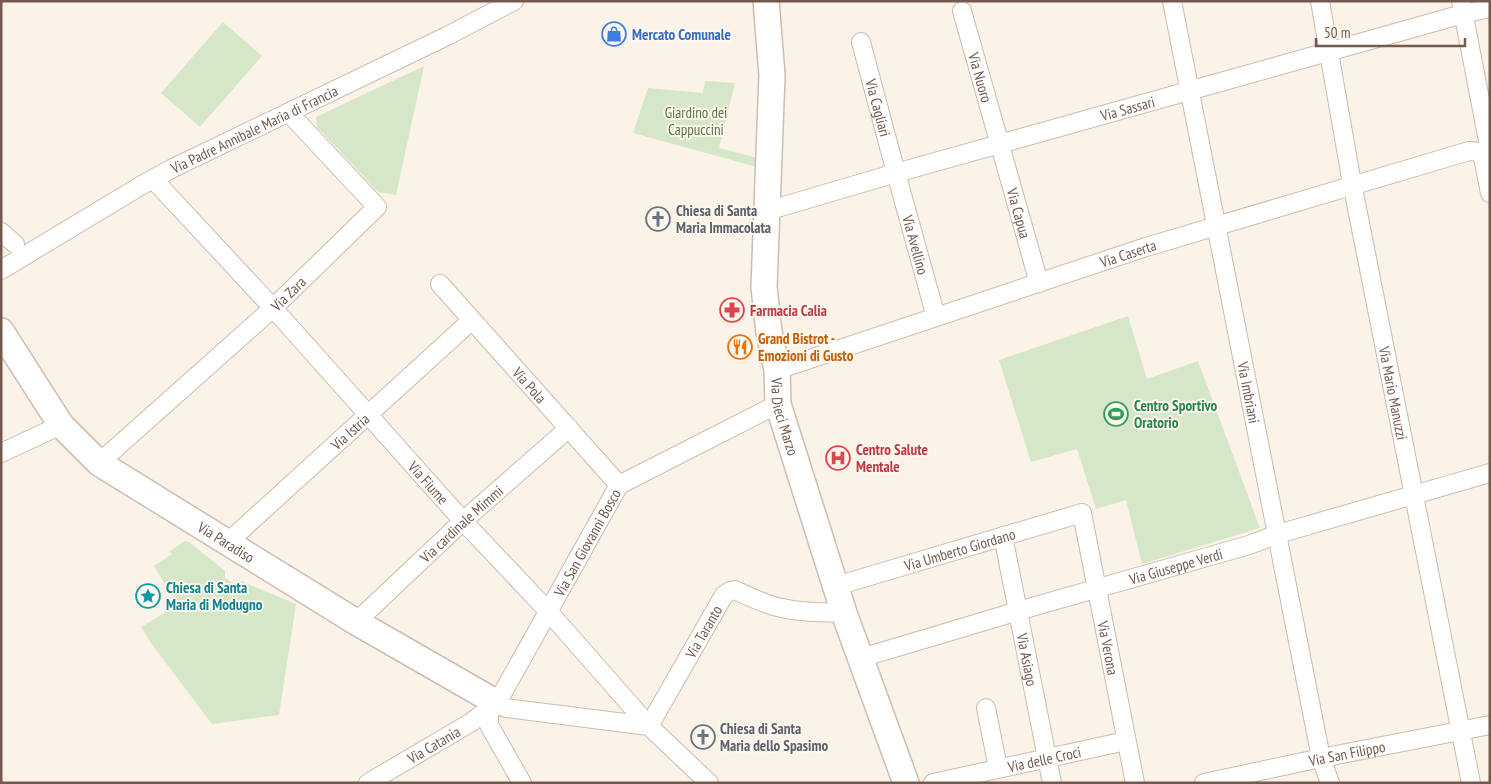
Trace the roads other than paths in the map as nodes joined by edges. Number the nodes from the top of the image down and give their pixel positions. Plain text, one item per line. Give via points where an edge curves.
1 (514, 1) edge
2 (766, 1) edge
3 (1172, 1) edge
4 (1320, 1) edge
5 (1488, 1) edge
6 (1462, 8) edge
7 (1490, 9) edge
8 (962, 10) dead end
9 (861, 42) dead end
10 (1329, 52) junction
11 (1189, 92) junction
12 (289, 113) junction
13 (1000, 145) junction
14 (1487, 152) edge
15 (896, 173) junction
16 (153, 179) junction
17 (1353, 185) junction
18 (1490, 192) edge
19 (767, 211) junction
20 (1216, 227) junction
21 (1, 232) edge
22 (15, 244) dead end
23 (1, 270) edge
24 (1039, 282) junction
25 (440, 284) dead end
26 (273, 308) junction
27 (936, 317) junction
28 (472, 320) junction
29 (1, 331) edge
30 (778, 370) junction
31 (778, 404) junction
32 (368, 414) junction
33 (61, 425) junction
34 (569, 428) junction
35 (1, 453) edge
36 (99, 463) junction
37 (1490, 473) edge
38 (618, 485) junction
39 (1413, 494) junction
40 (1082, 513) joint
41 (463, 521) junction
42 (1278, 534) junction
43 (1003, 536) junction
44 (227, 543) junction
45 (836, 586) junction
46 (1096, 588) junction
47 (548, 611) junction
48 (1018, 611) junction
49 (844, 613) junction
50 (356, 622) junction
51 (861, 658) junction
52 (493, 707) junction
53 (986, 708) dead end
54 (1490, 725) edge
55 (649, 726) junction
56 (1460, 730) junction
57 (1126, 741) junction
58 (1047, 758) junction
59 (1321, 758) junction
60 (998, 768) junction
61 (390, 777) edge
62 (707, 782) edge
63 (368, 783) edge
64 (522, 783) edge
65 (906, 783) edge
66 (933, 783) edge
67 (1052, 783) edge
68 (1135, 783) edge
69 (1204, 783) edge
70 (1330, 783) edge
71 (1471, 783) edge

1 - 12 street, Via Padre Annibale Maria di Francia
2 - 19 street, Via Dieci Marzo via 772,75
3 - 11 street, Via Imbriani
4 - 10 street, Via Mario Manuzzi
5 - 7 street
6 - 7 street, Via Sassari
6 - 10 street, Via Sassari
6 - 14 street
8 - 13 street, Via Nuoro
9 - 15 street, Via Cagliari
10 - 11 street, Via Sassari
10 - 17 street, Via Mario Manuzzi
11 - 13 street, Via Sassari
11 - 20 street, Via Imbriani
12 - 16 street, Via Padre Annibale Maria di Francia
12 - 26 street, Via Zara via 377,207
13 - 15 street, Via Sassari
13 - 24 street, Via Capua
14 - 17 street, Via Caserta via 1469,151
14 - 18 street
15 - 19 street, Via Sassari
15 - 27 street, Via Avellino
16 - 23 street, Via Padre Annibale Maria di Francia
16 - 26 street, Via Fiume
17 - 20 street, Via Caserta
17 - 39 street, Via Mario Manuzzi
19 - 30 street, Via Dieci Marzo via 764,287 769,332
20 - 24 street, Via Caserta
20 - 42 street, Via Imbriani
21 - 22 street
24 - 27 street, Via Caserta
25 - 28 street, Via Pola
26 - 32 street, Via Fiume
26 - 36 street, Via Zara
27 - 30 street, Via Caserta
28 - 32 street, Via Istria
28 - 34 street, Via Pola
29 - 33 street, Via Paradiso
30 - 31 street, Via Dieci Marzo
31 - 38 street, Via San Giovanni Bosco
31 - 45 street, Via Dieci Marzo
32 - 41 street, Via Fiume
32 - 44 street, Via Istria
33 - 35 street
33 - 36 street, Via Paradiso
34 - 38 street, Via Pola
34 - 41 street, Via cardinale Mimmi
36 - 44 street, Via Paradiso
37 - 39 street, Via Giuseppe Verdi
38 - 47 street, Via San Giovanni Bosco
39 - 42 street, Via Giuseppe Verdi
39 - 56 street, Via Mario Manuzzi
40 - 43 street, Via Umberto Giordano
40 - 46 street, Via Verona
41 - 47 street, Via Fiume
41 - 50 street, Via cardinale Mimmi
42 - 46 street, Via Giuseppe Verdi
42 - 59 street, Via Imbriani
43 - 45 street, Via Umberto Giordano
43 - 48 street, Via Asiago
44 - 50 street, Via Paradiso
45 - 49 street, Via Dieci Marzo
46 - 48 street, Via Giuseppe Verdi
46 - 57 street, Via Verona
47 - 52 street, Via San Giovanni Bosco
47 - 55 street, Via Fiume
48 - 51 street, Via Giuseppe Verdi
48 - 58 street, Via Asiago
49 - 51 street, Via Dieci Marzo
49 - 55 street, Via Taranto via 782,608 735,590 730,591 724,595
50 - 52 street, Via Paradiso
51 - 65 street, Via Dieci Marzo
52 - 55 street
52 - 61 street, Via Catania
52 - 64 street via 489,725
53 - 60 street
54 - 56 street, Via San Filippo
55 - 62 street, Via Fiume
56 - 59 street, Via San Filippo
56 - 71 street, Via Mario Manuzzi
57 - 58 street, Via delle Croci
57 - 68 street, Via Verona
58 - 60 street, Via delle Croci
58 - 67 street, Via Asiago
59 - 69 street, Via San Filippo
59 - 70 street, Via Imbriani
60 - 66 street, Via delle Croci
61 - 63 street, Via Catania

